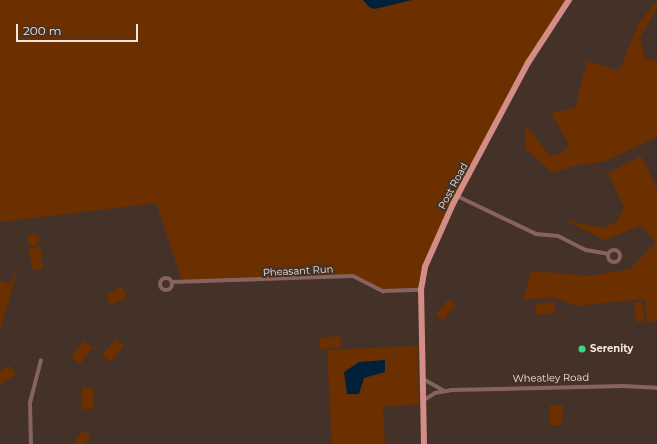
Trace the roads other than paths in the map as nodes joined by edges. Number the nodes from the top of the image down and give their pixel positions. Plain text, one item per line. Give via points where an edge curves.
1 (569, 0) edge
2 (457, 196) junction
3 (608, 254) dead end
4 (172, 282) dead end
5 (421, 290) junction
6 (41, 360) dead end
7 (423, 379) junction
8 (657, 388) edge
9 (445, 390) junction
10 (424, 400) junction
11 (31, 444) edge
12 (424, 444) edge

1 - 2 main road, Post Road via 528,63
2 - 3 street via 536,234 558,236 586,250
2 - 5 main road, Post Road via 432,247
4 - 5 street, Pheasant Run via 352,276 383,291
5 - 7 main road, Post Road
6 - 11 street via 30,403
7 - 9 street, Wheatley Road via 436,388
7 - 10 main road, Post Road
8 - 9 street, Wheatley Road via 623,386
9 - 10 street, Wheatley Road via 434,393
10 - 12 main road

